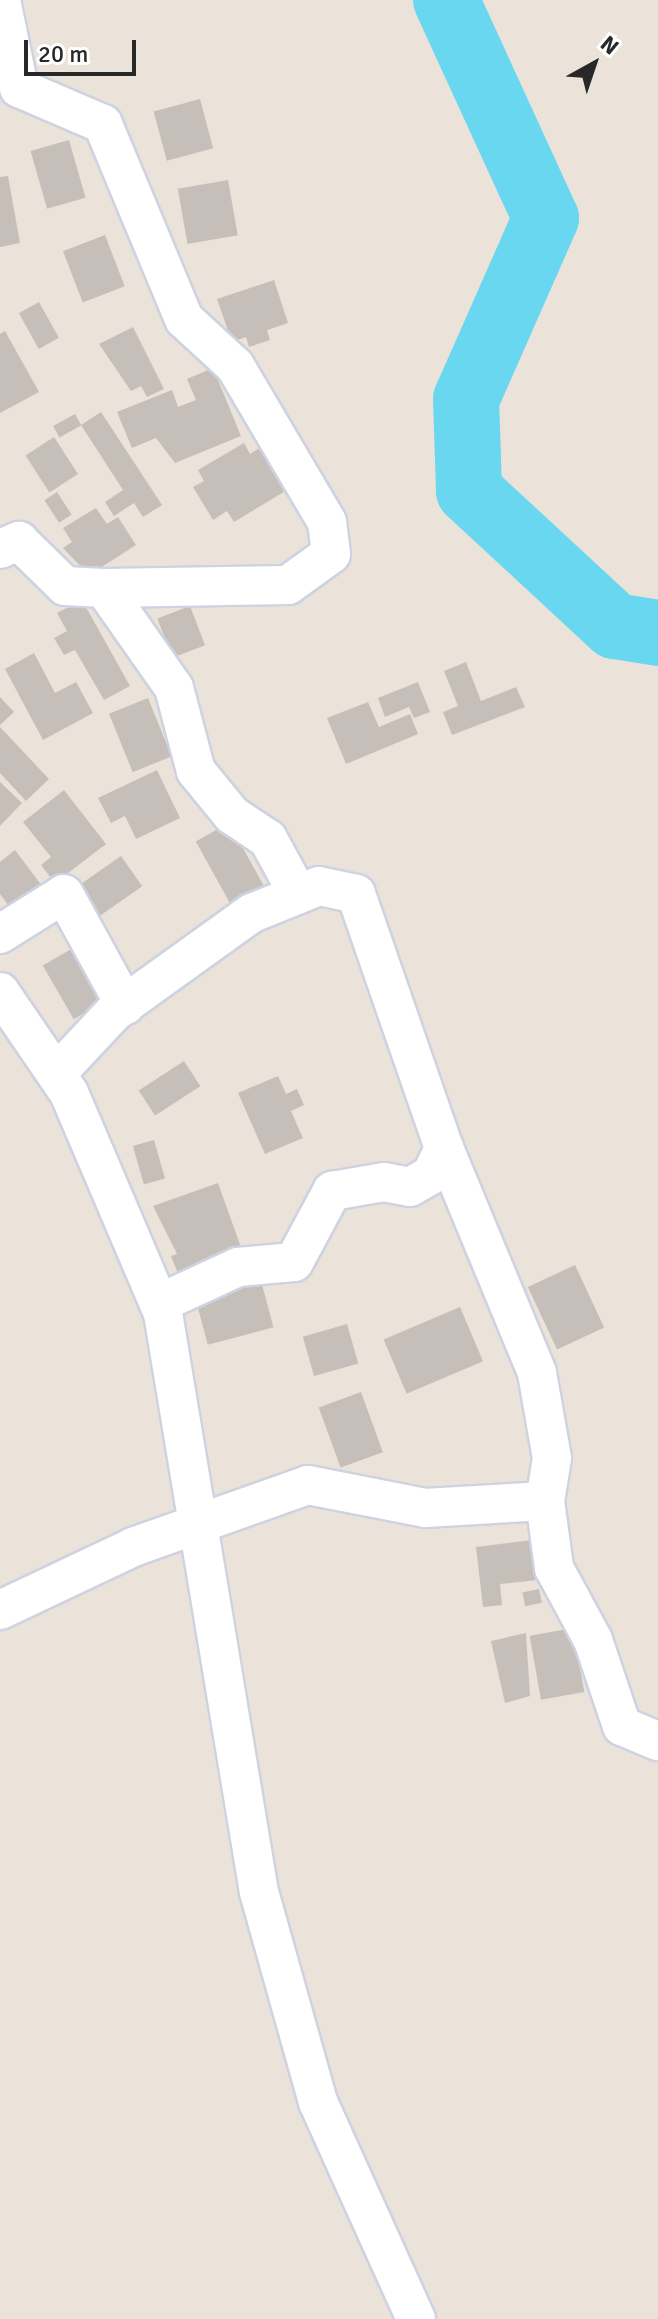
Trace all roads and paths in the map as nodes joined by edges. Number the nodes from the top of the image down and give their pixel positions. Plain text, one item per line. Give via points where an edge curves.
1 (1, 0) edge
2 (0, 549) edge
3 (104, 588) junction
4 (298, 894) junction
5 (0, 934) edge
6 (0, 992) edge
7 (125, 1005) junction
8 (57, 1073) junction
9 (444, 1148) junction
10 (160, 1303) junction
11 (545, 1501) junction
12 (197, 1521) junction
13 (0, 1610) edge
14 (658, 1741) edge
15 (416, 2319) edge

1 - 3 street via 19,88 103,124 184,319 235,366 327,522 331,554 288,585
2 - 3 street via 19,541 65,586
3 - 4 street via 174,688 196,771 232,815 268,839
4 - 7 street via 252,913
4 - 9 street via 319,886 356,894
5 - 7 street via 64,894
6 - 8 street
7 - 8 street
8 - 10 street
9 - 10 street via 431,1175 410,1187 384,1182 332,1191 294,1262 238,1267
9 - 11 street via 537,1373 552,1458
10 - 12 street via 190,1445
11 - 12 street via 425,1508 308,1485
11 - 14 street via 554,1568 593,1640 622,1726
12 - 13 street
12 - 15 street via 259,1892 286,1995 318,2102

